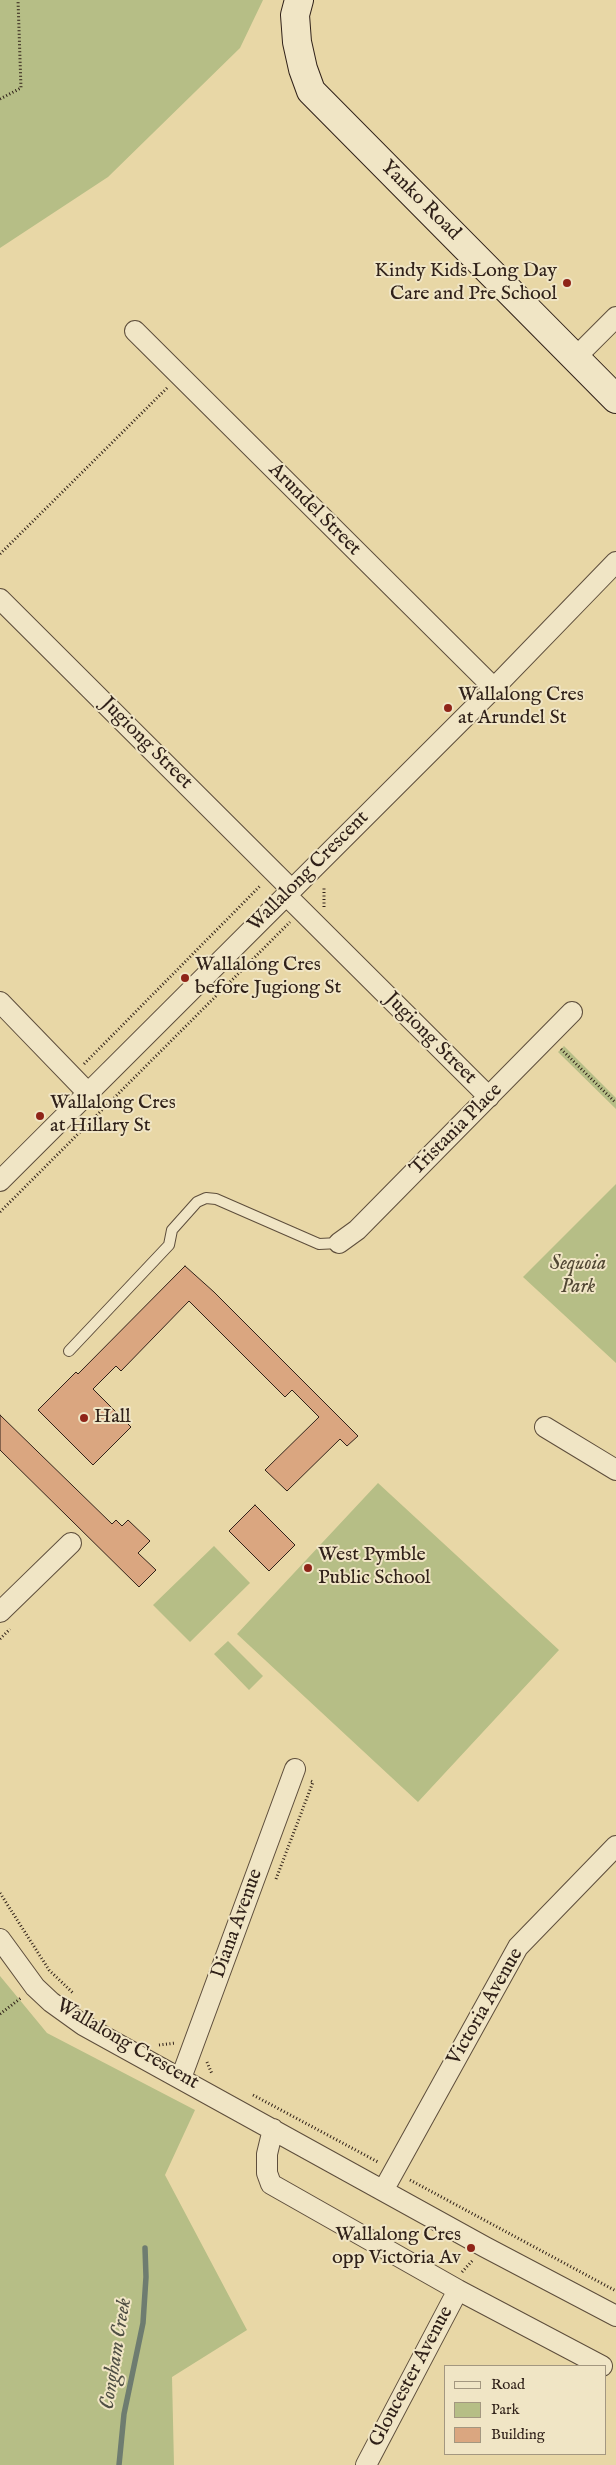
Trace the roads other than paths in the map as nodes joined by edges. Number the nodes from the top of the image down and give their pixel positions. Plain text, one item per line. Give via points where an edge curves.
1 (299, 0) edge
2 (616, 317) edge
3 (136, 331) dead end
4 (575, 358) junction
5 (616, 399) edge
6 (616, 562) edge
7 (0, 599) edge
8 (494, 688) junction
9 (289, 893) junction
10 (0, 1002) edge
11 (572, 1012) dead end
12 (88, 1093) junction
13 (489, 1097) junction
14 (0, 1181) edge
15 (340, 1243) joint
16 (69, 1351) dead end
17 (545, 1427) dead end
18 (616, 1470) edge
19 (70, 1543) dead end
20 (0, 1612) edge
21 (295, 1769) dead end
22 (616, 1846) edge
23 (0, 1939) edge
24 (181, 2078) junction
25 (273, 2129) junction
26 (384, 2189) junction
27 (454, 2288) junction
28 (613, 2308) edge
29 (599, 2365) edge
30 (366, 2465) edge

1 - 4 main road, Yanko Road via 297,42 311,90
2 - 4 street
3 - 8 street, Arundel Street
4 - 5 main road, Yanko Road
6 - 8 street, Wallalong Crescent
7 - 9 street, Jugiong Street
8 - 9 street, Wallalong Crescent
9 - 12 street, Wallalong Crescent
9 - 13 street, Jugiong Street
10 - 12 street
11 - 13 street, Tristania Place
12 - 14 street, Wallalong Crescent
13 - 15 street, Tristania Place via 358,1230
15 - 16 lane via 319,1244 216,1199 206,1198 197,1202 172,1230 169,1245
17 - 18 street
19 - 20 street
21 - 24 street, Diana Avenue
22 - 26 street, Victoria Avenue via 518,1947
23 - 24 street, Wallalong Crescent via 50,2002 83,2025
24 - 25 street, Wallalong Crescent
25 - 26 street, Wallalong Crescent
25 - 27 street via 267,2154 267,2173 271,2184
26 - 28 street, Wallalong Crescent via 485,2247
27 - 29 street
27 - 30 street, Gloucester Avenue

